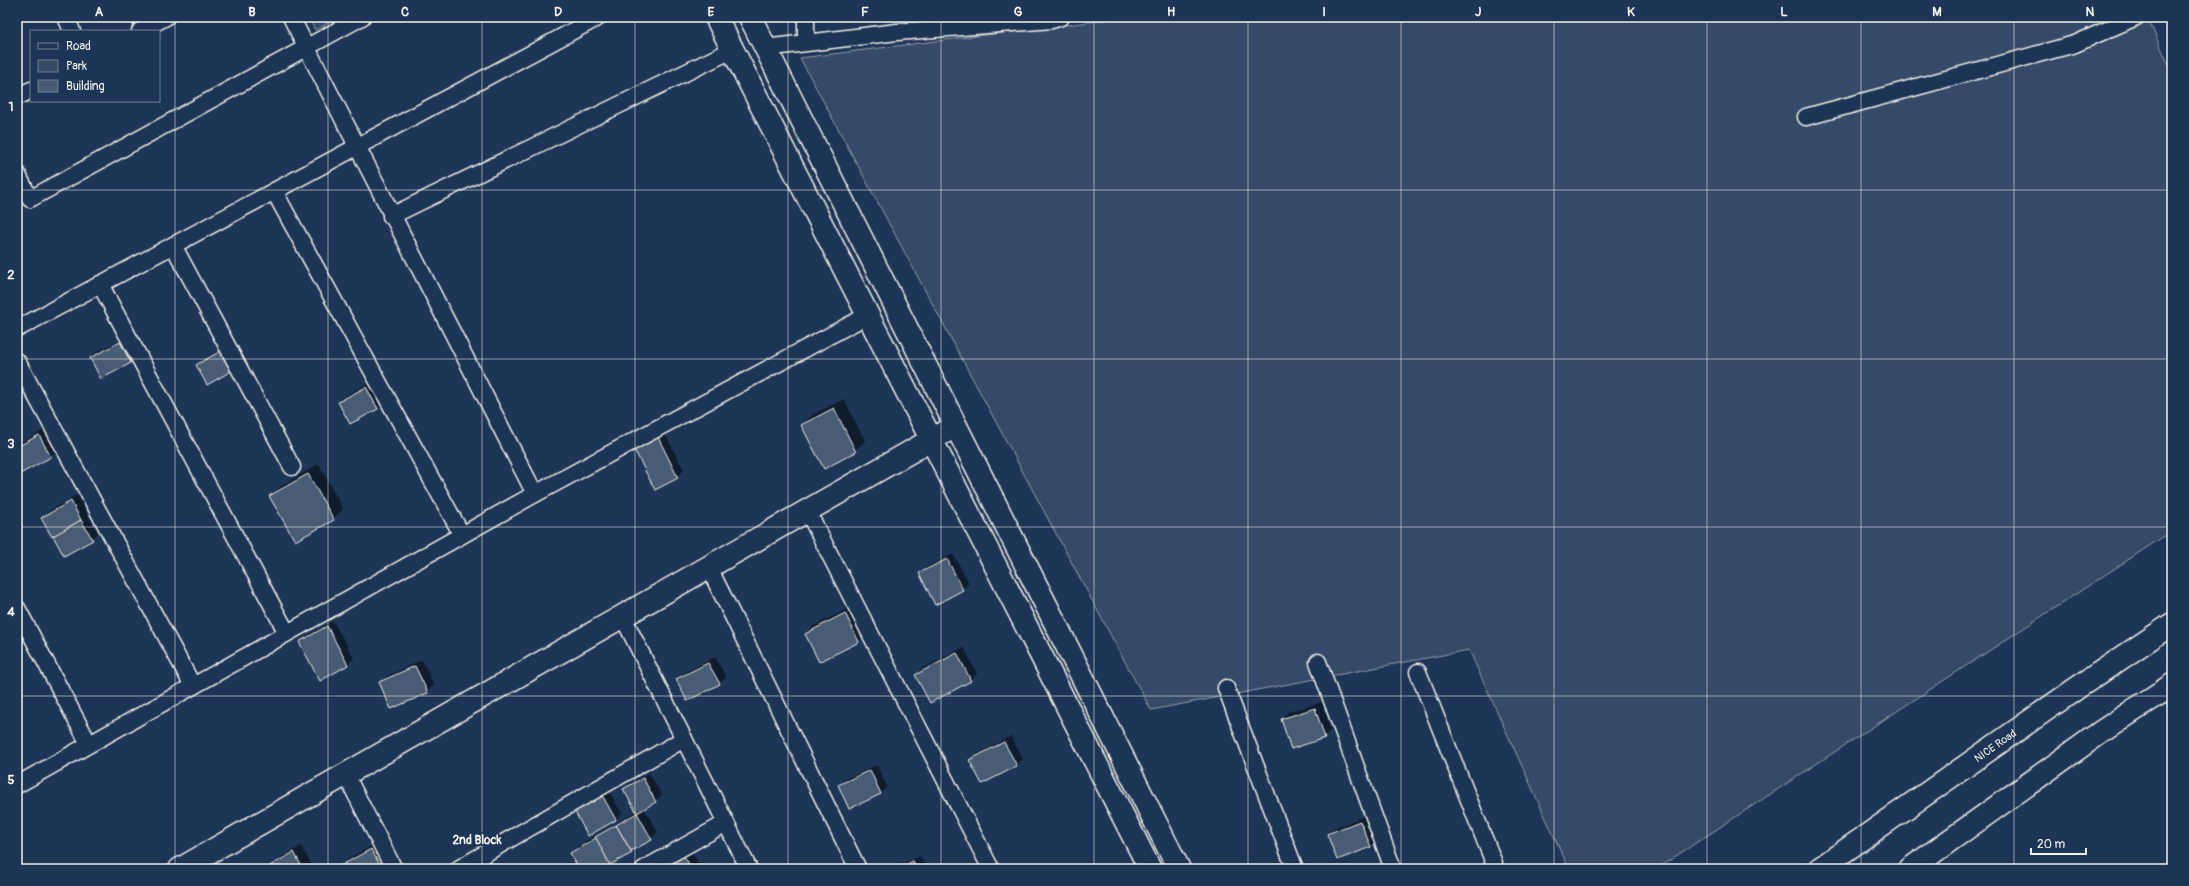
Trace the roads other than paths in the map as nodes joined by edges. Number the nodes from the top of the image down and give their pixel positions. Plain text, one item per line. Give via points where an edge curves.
1 (66, 17) edge
2 (166, 17) edge
3 (291, 17) edge
4 (362, 17) edge
5 (599, 17) edge
6 (716, 17) edge
7 (750, 17) edge
8 (806, 17) edge
9 (1061, 17) edge
10 (2136, 17) edge
11 (991, 21) edge
12 (897, 25) edge
13 (72, 30) edge
14 (142, 30) edge
15 (806, 41) junction
16 (306, 47) junction
17 (765, 48) junction
18 (732, 50) junction
19 (30, 90) edge
20 (17, 97) edge
21 (1806, 117) dead end
22 (357, 147) junction
23 (17, 173) edge
24 (274, 191) junction
25 (392, 216) junction
26 (173, 245) junction
27 (100, 284) junction
28 (868, 315) junction
29 (17, 329) edge
30 (17, 361) edge
31 (956, 425) junction
32 (931, 440) junction
33 (292, 467) dead end
34 (535, 494) junction
35 (808, 512) junction
36 (462, 535) junction
37 (710, 567) junction
38 (17, 608) edge
39 (623, 616) junction
40 (2172, 624) edge
41 (288, 633) junction
42 (1318, 662) dead end
43 (1418, 672) dead end
44 (2172, 685) edge
45 (193, 686) junction
46 (1226, 688) dead end
47 (684, 739) junction
48 (89, 744) junction
49 (346, 774) junction
50 (17, 785) edge
51 (726, 823) junction
52 (180, 869) edge
53 (394, 869) edge
54 (458, 869) edge
55 (644, 869) edge
56 (749, 869) edge
57 (858, 869) edge
58 (991, 869) edge
59 (1150, 869) edge
60 (1179, 869) edge
61 (1295, 869) edge
62 (1393, 869) edge
63 (1492, 869) edge
64 (1819, 869) edge
65 (1910, 869) edge

1 - 13 street
2 - 14 street
3 - 16 street
4 - 16 street
5 - 22 street
6 - 18 main road
7 - 17 main road
8 - 15 street
9 - 11 street via 1052,20
10 - 21 street via 2075,44
11 - 12 street
12 - 15 street
15 - 17 street
16 - 22 street
16 - 23 street via 30,199
17 - 31 main road
18 - 25 street
18 - 28 main road
19 - 20 street
22 - 24 street
22 - 25 street
24 - 26 street
24 - 36 street
25 - 34 street
26 - 27 street
26 - 33 street
27 - 29 street
27 - 41 street
28 - 32 main road
28 - 34 street
30 - 45 street
31 - 32 main road
31 - 60 main road
32 - 35 main road
32 - 59 main road
34 - 36 street
35 - 37 main road
35 - 58 street
36 - 41 street
37 - 39 main road
37 - 57 street
38 - 48 street
39 - 47 street
39 - 49 main road
40 - 64 main road, NICE Road
41 - 45 street
42 - 62 street
43 - 63 street via 1494,864
44 - 65 main road via 2101,732
45 - 48 street
46 - 61 street
47 - 51 street
47 - 54 street
48 - 50 street
49 - 52 main road
49 - 53 street
51 - 55 street
51 - 56 street

